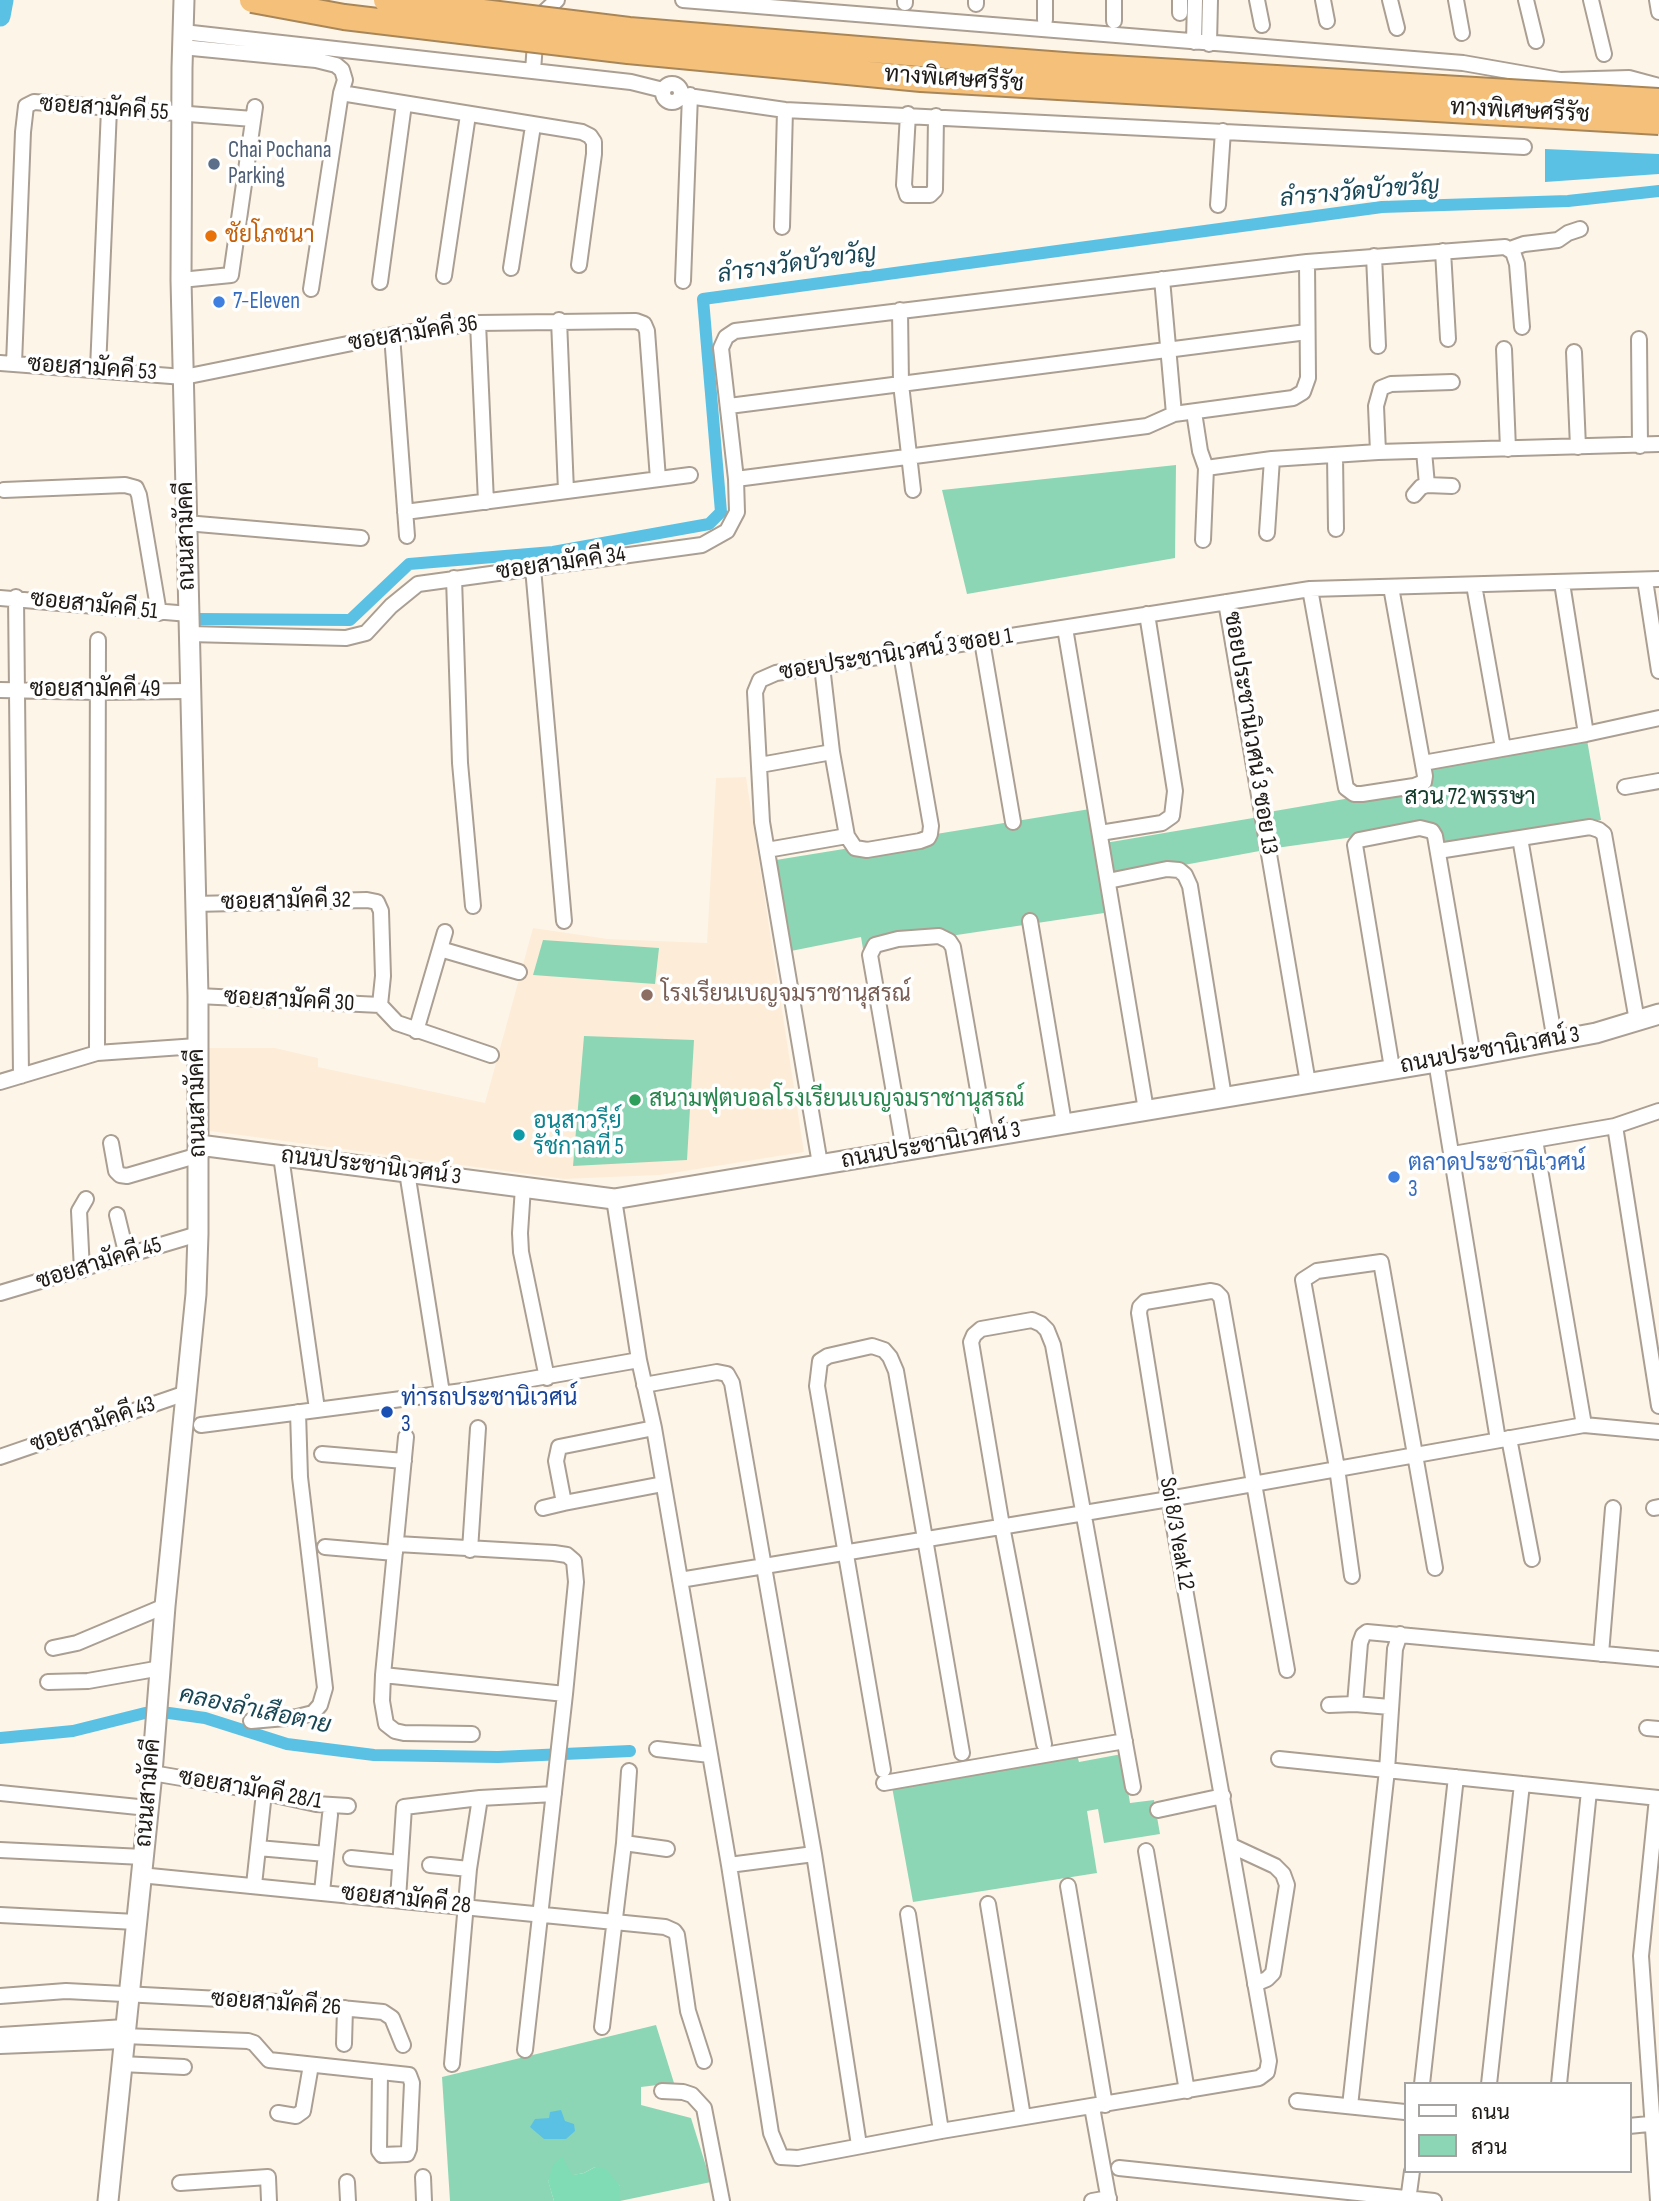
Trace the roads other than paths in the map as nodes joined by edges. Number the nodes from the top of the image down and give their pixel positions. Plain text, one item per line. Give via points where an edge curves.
1 (184, 0) edge
2 (252, 0) edge
3 (386, 0) edge
4 (557, 0) edge
5 (683, 0) edge
6 (1045, 0) edge
7 (1114, 0) edge
8 (1195, 0) edge
9 (1210, 0) edge
10 (1257, 0) edge
11 (1323, 0) edge
12 (1390, 0) edge
13 (1456, 0) edge
14 (1526, 0) edge
15 (1591, 0) edge
16 (1657, 0) edge
17 (1659, 12) edge
18 (1045, 20) dead end
19 (1114, 21) dead end
20 (1328, 21) dead end
21 (1262, 25) dead end
22 (1397, 28) dead end
23 (1462, 33) dead end
24 (182, 40) junction
25 (1536, 41) dead end
26 (1194, 42) junction
27 (1209, 44) junction
28 (1604, 54) dead end
29 (533, 71) junction
30 (1659, 86) edge
31 (341, 93) junction
32 (686, 95) junction
33 (1659, 101) edge
34 (404, 104) junction
35 (109, 109) junction
36 (785, 110) junction
37 (182, 114) junction
38 (908, 114) junction
39 (468, 115) junction
40 (936, 116) junction
41 (1659, 122) edge
42 (533, 126) junction
43 (1223, 131) junction
44 (1524, 147) dead end
45 (1218, 205) dead end
46 (782, 227) dead end
47 (1580, 229) dead end
48 (1510, 249) junction
49 (1443, 251) junction
50 (1374, 257) junction
51 (1307, 262) junction
52 (579, 265) dead end
53 (511, 268) dead end
54 (443, 276) dead end
55 (1162, 279) junction
56 (181, 280) junction
57 (683, 281) dead end
58 (380, 282) dead end
59 (311, 289) dead end
60 (900, 310) junction
61 (559, 320) junction
62 (478, 323) junction
63 (1522, 327) dead end
64 (1307, 332) junction
65 (391, 335) junction
66 (1448, 339) dead end
67 (1639, 339) dead end
68 (1378, 346) dead end
69 (1504, 349) dead end
70 (1168, 350) junction
71 (1574, 352) dead end
72 (7, 363) edge
73 (98, 369) junction
74 (184, 377) junction
75 (1452, 382) dead end
76 (901, 384) junction
77 (729, 406) junction
78 (1195, 412) junction
79 (1174, 414) junction
80 (1659, 444) edge
81 (1640, 446) junction
82 (1578, 447) junction
83 (1508, 449) junction
84 (1424, 451) junction
85 (1378, 452) junction
86 (1335, 455) junction
87 (908, 457) junction
88 (1272, 459) junction
89 (1206, 468) junction
90 (690, 475) dead end
91 (657, 479) junction
92 (736, 479) junction
93 (1427, 485) junction
94 (1452, 486) dead end
95 (4, 490) dead end
96 (913, 490) dead end
97 (566, 491) junction
98 (1414, 495) dead end
99 (486, 502) junction
100 (405, 512) junction
101 (186, 523) junction
102 (1336, 529) dead end
103 (1267, 533) dead end
104 (407, 536) dead end
105 (361, 538) dead end
106 (1203, 540) dead end
107 (533, 568) junction
108 (454, 578) junction
109 (1652, 580) edge
110 (1562, 583) junction
111 (1475, 585) junction
112 (1391, 587) junction
113 (1310, 590) junction
114 (0, 598) edge
115 (1226, 602) junction
116 (16, 603) junction
117 (159, 613) junction
118 (1147, 614) junction
119 (189, 624) junction
120 (1065, 628) junction
121 (98, 640) dead end
122 (982, 641) junction
123 (901, 654) junction
124 (822, 666) junction
125 (1659, 669) edge
126 (0, 690) edge
127 (18, 690) junction
128 (190, 691) junction
129 (98, 692) junction
130 (1659, 718) edge
131 (1586, 734) junction
132 (1503, 748) junction
133 (832, 752) junction
134 (1423, 763) junction
135 (760, 765) junction
136 (1659, 781) edge
137 (1625, 788) dead end
138 (1013, 822) dead end
139 (1100, 833) junction
140 (847, 836) junction
141 (1520, 838) junction
142 (767, 850) junction
143 (1438, 851) junction
144 (1108, 881) junction
145 (194, 904) junction
146 (473, 906) dead end
147 (564, 921) dead end
148 (1030, 921) dead end
149 (445, 932) dead end
150 (440, 949) junction
151 (519, 972) dead end
152 (198, 996) junction
153 (380, 1005) junction
154 (1659, 1014) edge
155 (1637, 1021) junction
156 (416, 1031) junction
157 (1555, 1041) junction
158 (197, 1046) junction
159 (97, 1052) junction
160 (491, 1055) dead end
161 (1473, 1056) junction
162 (1436, 1061) junction
163 (1392, 1068) junction
164 (21, 1076) junction
165 (0, 1082) edge
166 (1308, 1083) junction
167 (1224, 1097) junction
168 (1146, 1110) junction
169 (1659, 1111) edge
170 (1064, 1123) junction
171 (1615, 1126) junction
172 (986, 1136) junction
173 (1535, 1140) junction
174 (111, 1143) dead end
175 (199, 1150) junction
176 (904, 1150) junction
177 (1452, 1154) junction
178 (281, 1156) junction
179 (820, 1164) junction
180 (407, 1172) junction
181 (523, 1187) junction
182 (86, 1199) dead end
183 (614, 1199) junction
184 (117, 1215) dead end
185 (198, 1234) junction
186 (127, 1256) junction
187 (82, 1270) junction
188 (0, 1293) edge
189 (639, 1360) junction
190 (547, 1378) junction
191 (644, 1385) junction
192 (186, 1393) junction
193 (442, 1394) junction
194 (1659, 1406) edge
195 (317, 1409) junction
196 (298, 1412) junction
197 (201, 1425) dead end
198 (1584, 1425) junction
199 (478, 1428) dead end
200 (654, 1428) junction
201 (1659, 1432) edge
202 (406, 1437) dead end
203 (1504, 1439) junction
204 (322, 1454) dead end
205 (1415, 1454) junction
206 (0, 1457) edge
207 (404, 1461) junction
208 (1337, 1468) junction
209 (1253, 1483) junction
210 (663, 1484) junction
211 (1169, 1499) junction
212 (564, 1503) junction
213 (543, 1508) dead end
214 (1613, 1508) dead end
215 (1083, 1513) junction
216 (1002, 1526) junction
217 (924, 1539) junction
218 (325, 1547) dead end
219 (396, 1549) junction
220 (470, 1550) junction
221 (844, 1552) junction
222 (1532, 1559) dead end
223 (763, 1566) junction
224 (1434, 1568) dead end
225 (1352, 1576) dead end
226 (680, 1580) junction
227 (165, 1606) junction
228 (1400, 1634) junction
229 (53, 1648) dead end
230 (1601, 1654) junction
231 (1659, 1659) edge
232 (161, 1668) junction
233 (1287, 1671) dead end
234 (383, 1675) junction
235 (48, 1682) dead end
236 (565, 1694) junction
237 (1355, 1704) junction
238 (1329, 1705) dead end
239 (1390, 1707) junction
240 (251, 1721) dead end
241 (472, 1734) dead end
242 (1125, 1741) junction
243 (1044, 1744) dead end
244 (657, 1749) dead end
245 (962, 1753) dead end
246 (710, 1755) junction
247 (1279, 1759) dead end
248 (1387, 1770) junction
249 (629, 1771) dead end
250 (152, 1773) junction
251 (1456, 1777) junction
252 (1522, 1784) junction
253 (1133, 1787) dead end
254 (1589, 1791) junction
255 (0, 1793) edge
256 (554, 1794) junction
257 (1223, 1796) junction
258 (480, 1798) junction
259 (1658, 1798) edge
260 (263, 1802) dead end
261 (348, 1806) dead end
262 (148, 1808) junction
263 (1158, 1810) dead end
264 (330, 1815) dead end
265 (624, 1843) junction
266 (1232, 1846) junction
267 (258, 1848) junction
268 (667, 1849) dead end
269 (0, 1850) edge
270 (1146, 1851) dead end
271 (326, 1854) junction
272 (814, 1854) junction
273 (351, 1858) dead end
274 (400, 1863) junction
275 (430, 1865) dead end
276 (729, 1865) junction
277 (141, 1866) junction
278 (469, 1869) junction
279 (254, 1885) junction
280 (1068, 1886) dead end
281 (322, 1892) junction
282 (398, 1899) junction
283 (988, 1904) dead end
284 (465, 1906) junction
285 (540, 1914) junction
286 (908, 1914) dead end
287 (0, 1915) edge
288 (615, 1921) junction
289 (136, 1922) junction
290 (1255, 1984) junction
291 (129, 1995) junction
292 (0, 1996) edge
293 (345, 2008) junction
294 (602, 2027) dead end
295 (124, 2034) junction
296 (0, 2035) edge
297 (344, 2044) dead end
298 (403, 2045) dead end
299 (0, 2046) edge
300 (525, 2050) dead end
301 (704, 2060) dead end
302 (121, 2064) junction
303 (452, 2064) dead end
304 (311, 2065) junction
305 (184, 2067) dead end
306 (380, 2073) junction
307 (1422, 2082) edge
308 (1489, 2082) edge
309 (1559, 2082) edge
310 (663, 2091) dead end
311 (1187, 2091) junction
312 (1297, 2101) dead end
313 (1098, 2106) junction
314 (1350, 2106) junction
315 (1404, 2112) edge
316 (278, 2113) dead end
317 (1023, 2117) junction
318 (1656, 2124) edge
319 (1631, 2126) edge
320 (940, 2131) junction
321 (859, 2145) junction
322 (1119, 2168) dead end
323 (1412, 2173) edge
324 (423, 2177) dead end
325 (347, 2182) dead end
326 (180, 2183) dead end
327 (1109, 2199) edge
328 (1408, 2199) edge
329 (108, 2201) edge
330 (269, 2201) edge
331 (348, 2201) edge
332 (424, 2201) edge
333 (722, 2201) edge
334 (1092, 2201) edge
335 (1434, 2201) edge
336 (1658, 2201) edge

1 - 24 main road, ถนนสามัคคี
2 - 41 highway, ทางพิเศษศรีรัช, bridge via 344,17 615,50 921,79
3 - 33 highway, ทางพิเศษศรีรัช, bridge via 629,30 906,53
4 - 29 street via 539,17
5 - 26 street
6 - 18 street
7 - 19 street
8 - 26 street
9 - 27 street
10 - 21 street
11 - 20 street
12 - 22 street
13 - 23 street
14 - 25 street
15 - 28 street
16 - 17 street
24 - 29 street
24 - 31 street via 336,65 345,80
24 - 37 main road, ถนนสามัคคี
26 - 27 street
27 - 30 street via 1463,63 1560,80 1629,78
29 - 32 street via 631,82 663,90 670,102
31 - 34 street
31 - 59 street
32 - 36 street
32 - 57 street
34 - 39 street
34 - 58 street
35 - 37 street, ซอยสามัคคี 55
35 - 72 street, ซอยสามัคคี 55 via 34,102 26,106
35 - 73 street
36 - 38 street
36 - 46 street
37 - 56 main road, ถนนสามัคคี
37 - 56 street, ซอยสามัคคี 55 via 254,113 230,275
38 - 40 street
38 - 40 street via 907,195 930,195 934,190
39 - 42 street
39 - 54 street
40 - 43 street
42 - 52 street via 582,132 594,142
42 - 53 street
43 - 44 street
43 - 45 street
47 - 48 street via 1558,240
48 - 49 street
48 - 63 street via 1517,264
49 - 50 street
49 - 66 street
50 - 51 street
50 - 68 street
51 - 55 street
51 - 64 street
55 - 60 street
55 - 70 street
56 - 74 main road, ถนนสามัคคี
60 - 76 street
60 - 77 street, ซอยสามัคคี 34 via 735,331 721,348
61 - 62 street, ซอยสามัคคี 36
61 - 91 street, ซอยสามัคคี 36 via 644,324
61 - 97 street
62 - 65 street, ซอยสามัคคี 36
62 - 99 street
64 - 70 street
64 - 78 street via 1308,378 1303,392 1286,400
65 - 74 street, ซอยสามัคคี 36
65 - 100 street
67 - 81 street
69 - 83 street
70 - 76 street
70 - 79 street
71 - 82 street
72 - 73 street, ซอยสามัคคี 53
73 - 74 street, ซอยสามัคคี 53
74 - 101 main road, ถนนสามัคคี
75 - 85 street via 1381,388 1376,406
76 - 77 street
76 - 87 street
77 - 92 street, ซอยสามัคคี 34
78 - 79 street
78 - 89 street
79 - 87 street via 1147,426
80 - 81 street
81 - 82 street
82 - 83 street
83 - 84 street
84 - 85 street
84 - 93 street
85 - 86 street
86 - 88 street
86 - 102 street
87 - 92 street
87 - 96 street
88 - 89 street
88 - 103 street
89 - 106 street
90 - 91 street
91 - 97 street
92 - 107 street, ซอยสามัคคี 34 via 737,512 727,531 702,545
93 - 94 street
93 - 98 street
95 - 117 street via 136,488
97 - 99 street
99 - 100 street
100 - 104 street
101 - 105 street
101 - 119 main road, ถนนสามัคคี
107 - 108 street, ซอยสามัคคี 34
107 - 147 street
108 - 119 street, ซอยสามัคคี 34 via 418,584 366,633 346,638
108 - 146 street via 460,763
109 - 110 street, ซอยประชานิเวศน์ 3 ซอย 13
109 - 125 street
110 - 111 street, ซอยประชานิเวศน์ 3 ซอย 13
110 - 131 street
111 - 112 street, ซอยประชานิเวศน์ 3 ซอย 13
111 - 132 street
112 - 113 street, ซอยประชานิเวศน์ 3 ซอย 13
112 - 134 street
113 - 115 street, ซอยประชานิเวศน์ 3 ซอย 13
113 - 134 street via 1346,788 1354,794 1414,786 1423,782
114 - 116 street, ซอยสามัคคี 51
115 - 118 street, ซอยประชานิเวศน์ 3 ซอย 1
115 - 166 street, ซอยประชานิเวศน์ 3 ซอย 13
116 - 117 street, ซอยสามัคคี 51
116 - 127 street
117 - 119 street, ซอยสามัคคี 51
118 - 120 street, ซอยประชานิเวศน์ 3 ซอย 1
118 - 139 street via 1175,791 1172,816 1162,823
119 - 128 main road, ถนนสามัคคี
120 - 122 street, ซอยประชานิเวศน์ 3 ซอย 1
120 - 139 street
121 - 129 street
122 - 123 street, ซอยประชานิเวศน์ 3 ซอย 1
122 - 138 street
123 - 124 street, ซอยประชานิเวศน์ 3 ซอย 1
123 - 140 street via 931,826 928,838 860,849
124 - 133 street
124 - 135 street, ซอยประชานิเวศน์ 3 ซอย 1 via 760,680 755,692
126 - 127 street, ซอยสามัคคี 49
127 - 129 street, ซอยสามัคคี 49
127 - 164 street
128 - 129 street, ซอยสามัคคี 49
128 - 145 main road, ถนนสามัคคี
129 - 159 street
130 - 131 street
131 - 132 street
132 - 134 street
133 - 135 street
133 - 140 street
135 - 142 street, ซอยประชานิเวศน์ 3 ซอย 1
136 - 137 street
139 - 144 street
140 - 142 street
141 - 143 street
141 - 155 street via 1590,827 1604,835
141 - 157 street
142 - 179 street, ซอยประชานิเวศน์ 3 ซอย 1
143 - 161 street
143 - 163 street via 1435,836 1426,829 1359,840 1355,845
144 - 167 street via 1167,869 1185,875
144 - 168 street
145 - 152 main road, ถนนสามัคคี
145 - 153 street, ซอยสามัคคี 32 via 377,902 383,976
148 - 170 street
149 - 150 street
150 - 151 street
150 - 156 street
152 - 153 street, ซอยสามัคคี 30
152 - 158 main road, ถนนสามัคคี
153 - 156 street via 397,1023
154 - 155 main road, ถนนประชานิเวศน์ 3
155 - 157 main road, ถนนประชานิเวศน์ 3
156 - 160 street
157 - 161 main road, ถนนประชานิเวศน์ 3
158 - 159 street
158 - 175 main road, ถนนสามัคคี
159 - 164 street
161 - 162 main road, ถนนประชานิเวศน์ 3
162 - 163 main road, ถนนประชานิเวศน์ 3
162 - 177 street
163 - 166 main road, ถนนประชานิเวศน์ 3
164 - 165 street
166 - 167 main road, ถนนประชานิเวศน์ 3
167 - 168 main road, ถนนประชานิเวศน์ 3
168 - 170 main road, ถนนประชานิเวศน์ 3
169 - 171 street
170 - 172 main road, ถนนประชานิเวศน์ 3
171 - 173 street
171 - 194 street
172 - 176 main road, ถนนประชานิเวศน์ 3
172 - 176 street via 953,947 939,936 909,938 880,943 870,956
173 - 177 street
173 - 198 street
174 - 175 street via 116,1171 127,1176
175 - 178 main road, ถนนประชานิเวศน์ 3
175 - 185 main road, ถนนสามัคคี
176 - 179 main road, ถนนประชานิเวศน์ 3
177 - 203 street
178 - 180 main road, ถนนประชานิเวศน์ 3
178 - 195 street
179 - 183 main road, ถนนประชานิเวศน์ 3
180 - 181 main road, ถนนประชานิเวศน์ 3
180 - 193 street
181 - 183 main road, ถนนประชานิเวศน์ 3
181 - 190 street via 521,1252
182 - 187 street via 79,1212
183 - 189 street
184 - 186 street
185 - 186 street, ซอยสามัคคี 45
185 - 192 main road, ถนนสามัคคี
186 - 187 street, ซอยสามัคคี 45
187 - 188 street, ซอยสามัคคี 45
189 - 190 street
189 - 191 street
190 - 193 street
191 - 200 street
191 - 223 street via 727,1374
192 - 206 street, ซอยสามัคคี 43
192 - 227 main road, ถนนสามัคคี
193 - 195 street
195 - 196 street
196 - 197 street
196 - 240 street via 300,1477 326,1688 313,1713
198 - 201 street
198 - 203 street
199 - 220 street
200 - 210 street
200 - 212 street via 559,1447 556,1461
202 - 207 street
203 - 205 street
203 - 222 street
204 - 207 street
205 - 208 street
205 - 208 street via 1381,1262 1317,1271 1303,1280 1303,1292
205 - 224 street
207 - 219 street
208 - 209 street
208 - 225 street
209 - 211 street
209 - 211 street, Soi 8/3 Yeak 12 via 1222,1297 1210,1291 1144,1302 1139,1312
209 - 233 street
210 - 212 street
210 - 226 street
211 - 215 street
211 - 257 street, Soi 8/3 Yeak 12
212 - 213 street
214 - 230 street
215 - 216 street
215 - 216 street via 1053,1345 1047,1330 1032,1320 981,1329 971,1342
215 - 242 street
216 - 217 street
216 - 243 street
217 - 221 street
217 - 221 street via 896,1371 884,1350 872,1346 828,1356 817,1370
217 - 245 street
218 - 219 street
219 - 220 street
219 - 234 street
220 - 236 street via 554,1553 574,1561
221 - 223 street
221 - 242 street via 883,1776
223 - 226 street
223 - 272 street
226 - 246 street
227 - 229 street via 78,1643
227 - 232 main road, ถนนสามัคคี
228 - 230 street
228 - 237 street via 1373,1631 1363,1635
228 - 239 street
230 - 231 street
232 - 235 street via 88,1681
232 - 250 main road, ถนนสามัคคี
234 - 236 street
234 - 241 street via 382,1701 387,1724 395,1731
236 - 256 street
237 - 238 street
237 - 239 street
239 - 248 street
242 - 253 street
244 - 246 street
246 - 276 street
247 - 248 street
248 - 251 street
248 - 314 street
249 - 265 street
250 - 261 street, ซอยสามัคคี 28/1
250 - 262 main road, ถนนสามัคคี
251 - 252 street
251 - 307 street
252 - 254 street
252 - 308 street
254 - 259 street
254 - 309 street
255 - 262 street
256 - 258 street
256 - 285 street
257 - 263 street
257 - 266 street, Soi 8/3 Yeak 12
258 - 274 street via 404,1807
258 - 278 street
259 - 318 street via 1641,1956
260 - 267 street
262 - 277 main road, ถนนสามัคคี
264 - 271 street
265 - 268 street
265 - 288 street
266 - 290 street, Soi 8/3 Yeak 12
266 - 290 street via 1275,1866 1287,1885 1273,1973
267 - 271 street
267 - 279 street
269 - 277 street, ซอยสามัคคี 28
270 - 311 street
271 - 281 street
272 - 276 street
272 - 321 street
273 - 274 street
274 - 282 street
275 - 278 street
276 - 321 street via 771,2133 781,2157 798,2158
277 - 279 street, ซอยสามัคคี 28
277 - 289 main road, ถนนสามัคคี
278 - 284 street
279 - 281 street, ซอยสามัคคี 28
280 - 313 street
281 - 282 street, ซอยสามัคคี 28
282 - 284 street, ซอยสามัคคี 28
283 - 317 street
284 - 285 street, ซอยสามัคคี 28
284 - 303 street
285 - 288 street, ซอยสามัคคี 28
285 - 300 street
286 - 320 street
287 - 289 street
288 - 294 street
288 - 301 street, ซอยสามัคคี 28 via 671,1929 677,1935 688,2011
289 - 291 main road, ถนนสามัคคี
290 - 311 street, Soi 8/3 Yeak 12 via 1267,2072 1259,2078
291 - 292 street, ซอยสามัคคี 26 via 66,1991
291 - 293 street, ซอยสามัคคี 26
291 - 295 main road, ถนนสามัคคี
293 - 297 street
293 - 298 street, ซอยสามัคคี 26 via 388,2014
295 - 296 street
295 - 299 street
295 - 302 main road, ถนนสามัคคี
295 - 304 street via 248,2040 269,2060
302 - 305 street
302 - 329 main road, ถนนสามัคคี
304 - 306 street
304 - 316 street via 303,2110 296,2116
306 - 306 street via 409,2076 412,2082 407,2154 382,2155 379,2151
310 - 333 street via 692,2095 704,2108
311 - 313 street
312 - 314 street
313 - 317 street
313 - 327 street
314 - 315 street
317 - 320 street
318 - 319 street
318 - 336 street
320 - 321 street
322 - 328 street
323 - 328 street
324 - 332 street
325 - 331 street
326 - 330 street via 268,2177
327 - 334 street
328 - 335 street

